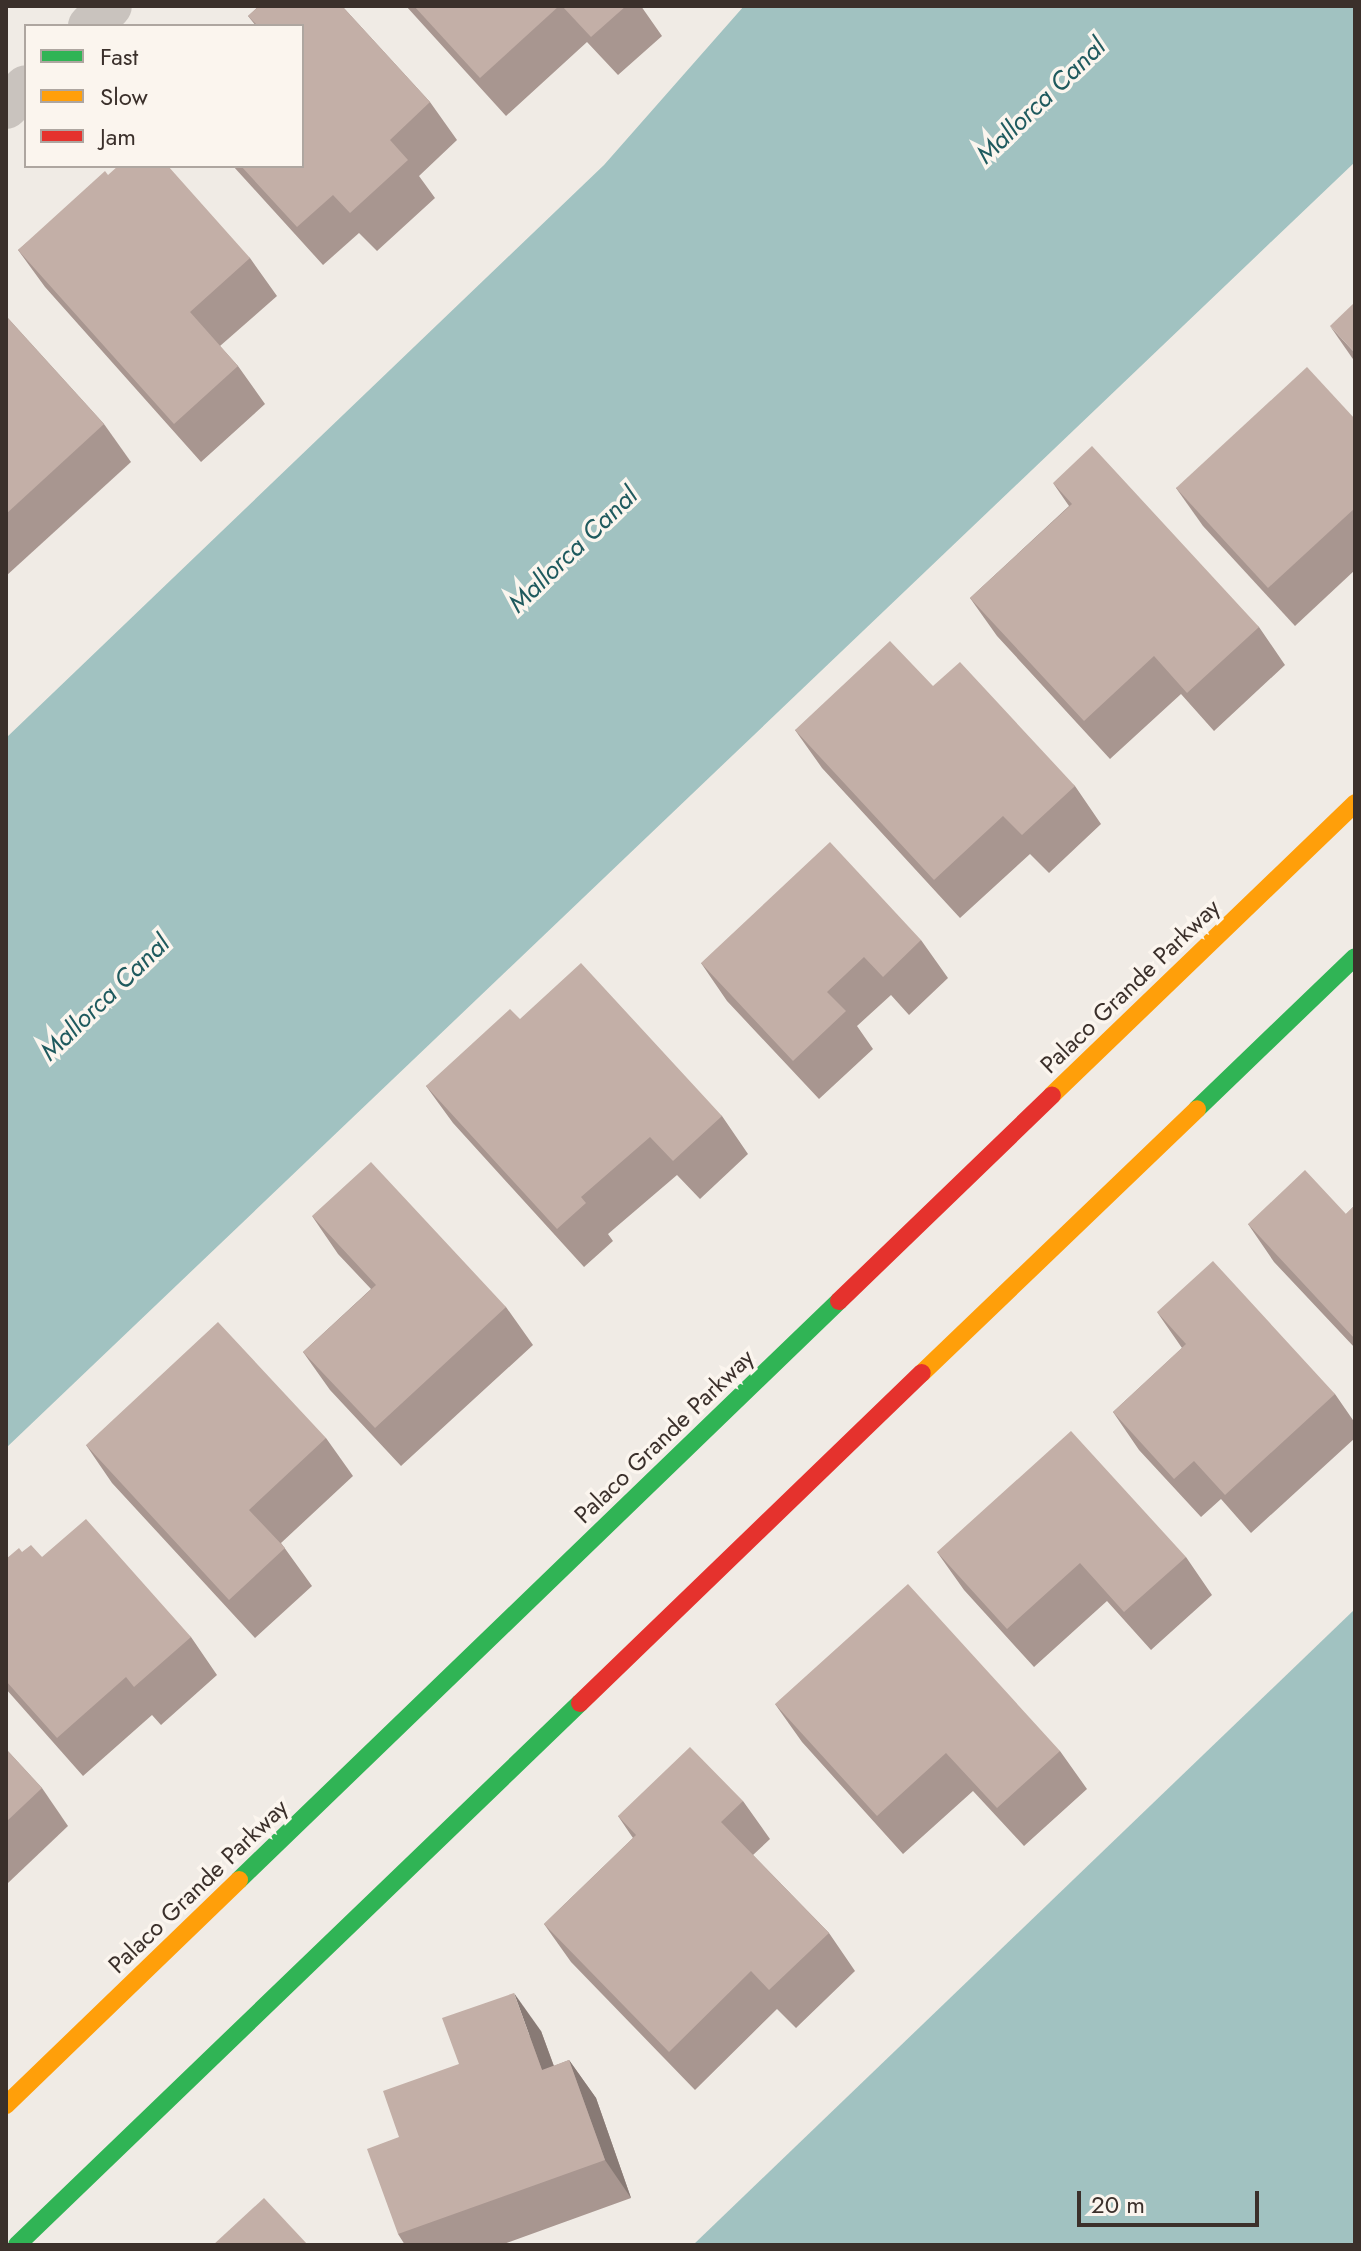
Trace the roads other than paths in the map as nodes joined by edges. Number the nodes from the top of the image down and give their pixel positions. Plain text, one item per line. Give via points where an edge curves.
1 (110, 6) edge
2 (92, 24) edge
3 (24, 89) edge
4 (6, 107) edge
5 (1355, 803) edge
6 (1355, 957) edge
7 (6, 2105) edge
8 (17, 2245) edge

1 - 2 street
3 - 4 street
5 - 7 street, Palaco Grande Parkway
6 - 8 street

